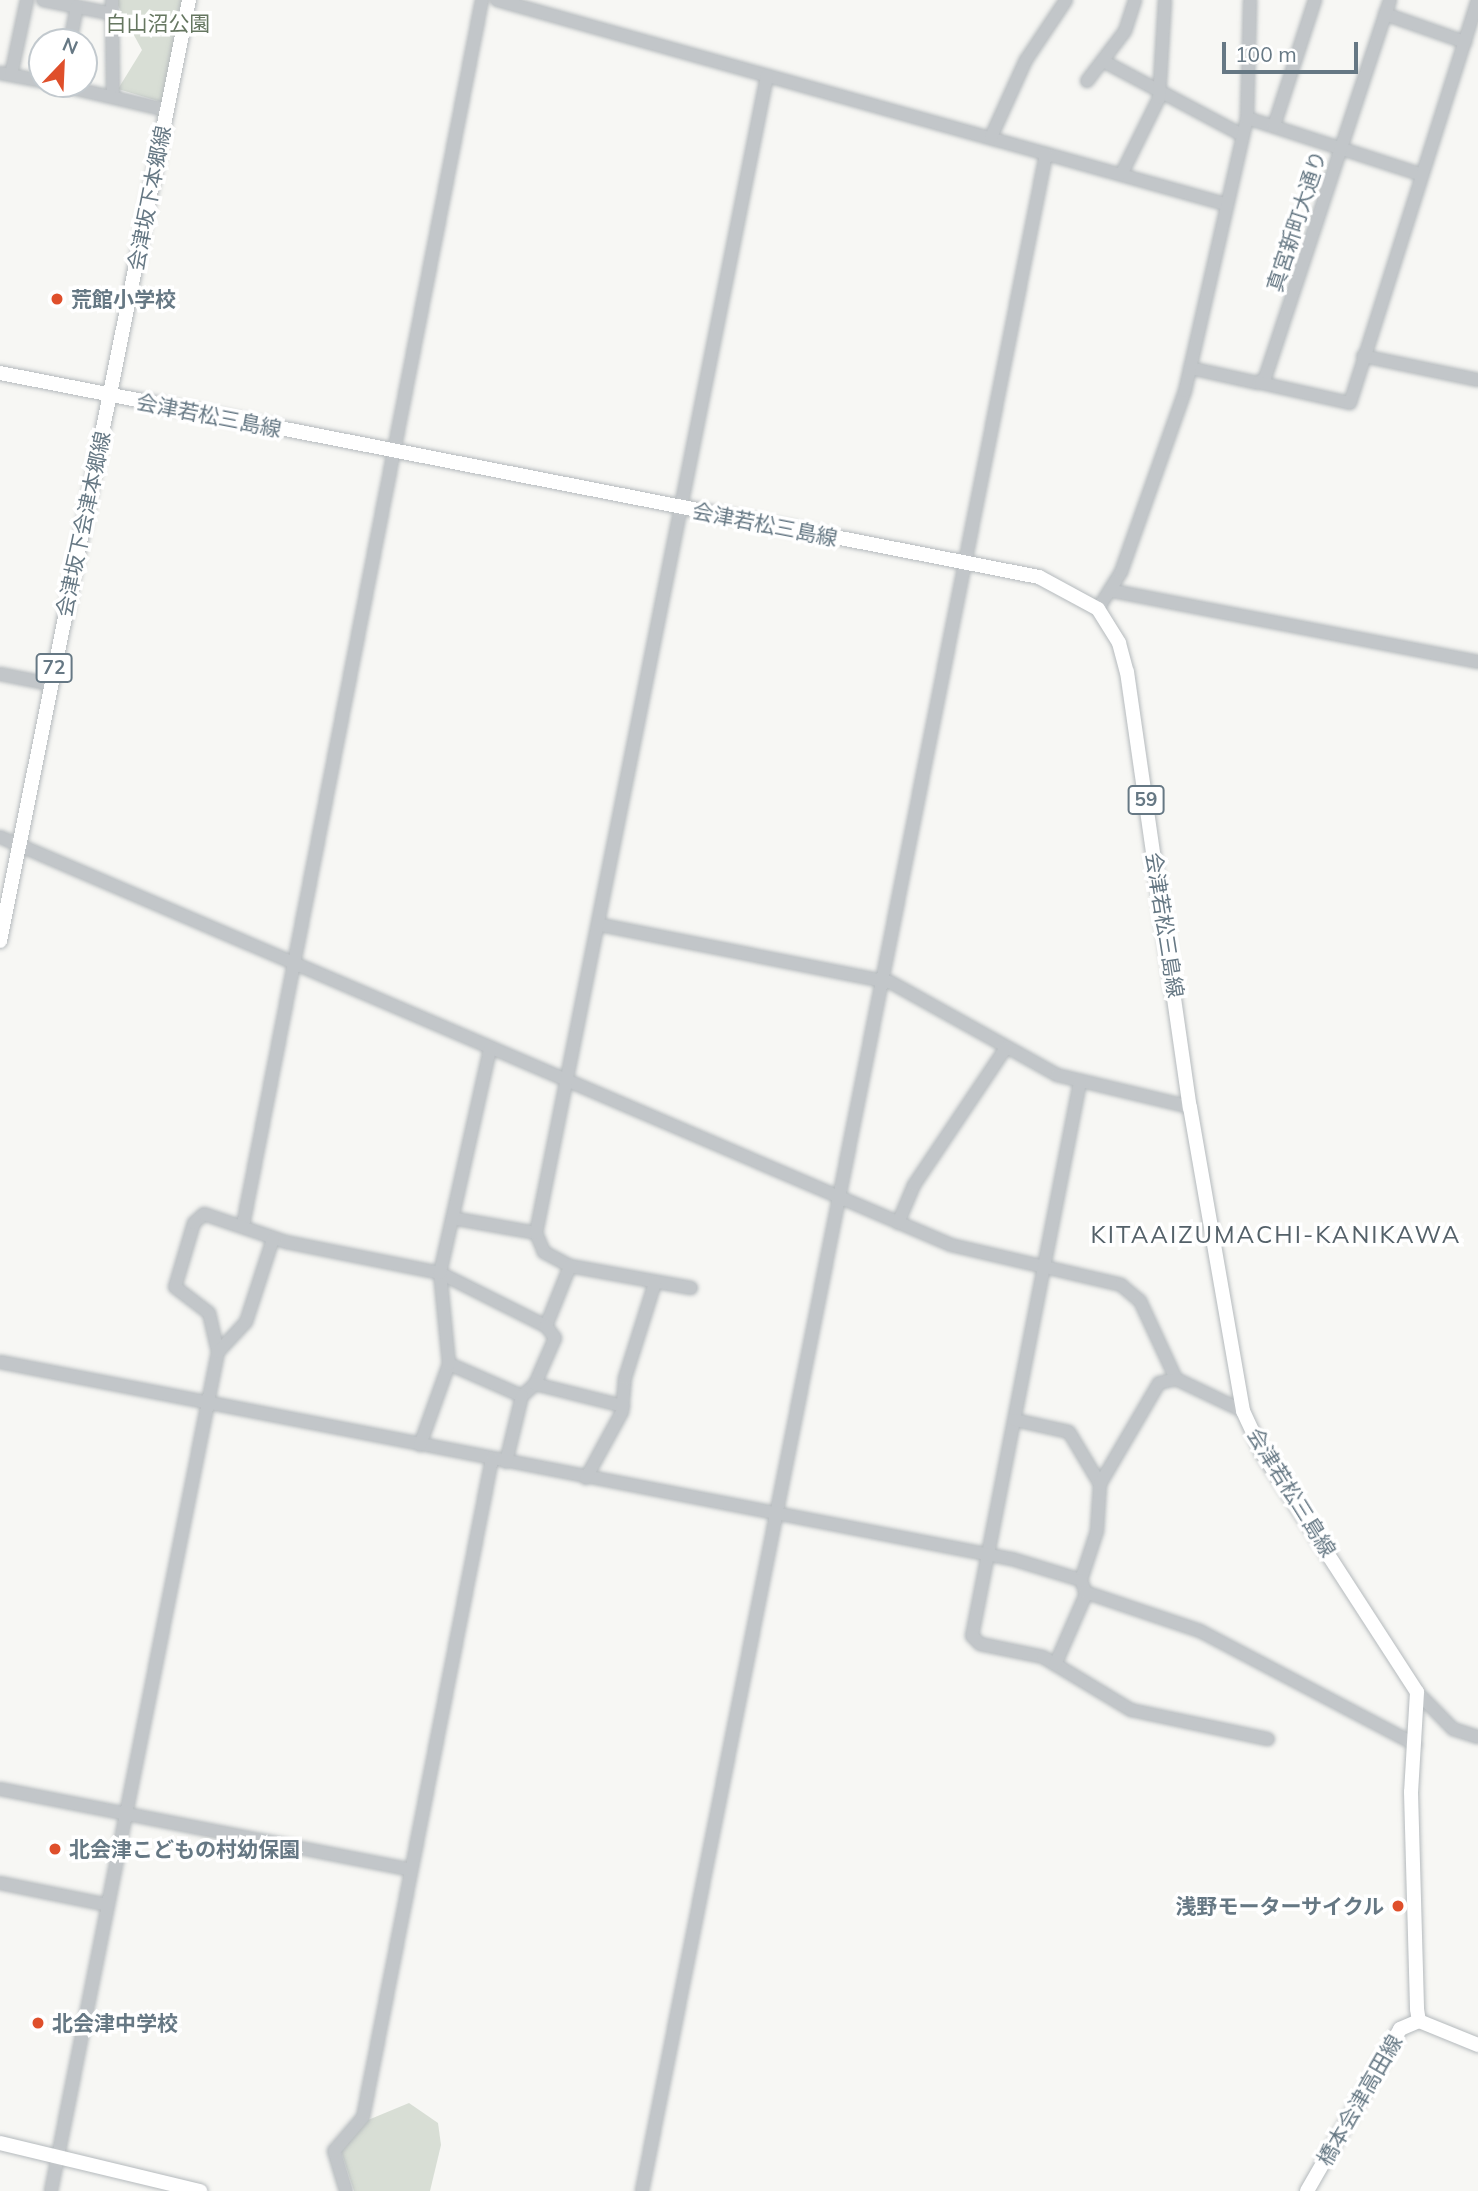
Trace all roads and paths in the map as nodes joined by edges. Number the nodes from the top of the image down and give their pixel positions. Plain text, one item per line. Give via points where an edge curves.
1 (27, 0) edge
2 (48, 0) edge
3 (112, 0) edge
4 (189, 0) edge
5 (482, 0) edge
6 (497, 0) edge
7 (1066, 0) edge
8 (1135, 0) edge
9 (1165, 0) edge
10 (1250, 0) edge
11 (1315, 0) edge
12 (1390, 0) edge
13 (1478, 0) edge
14 (77, 7) junction
15 (113, 14) junction
16 (1385, 14) junction
17 (73, 28) edge
18 (1465, 41) junction
19 (1102, 61) junction
20 (5, 74) edge
21 (767, 76) junction
22 (28, 78) edge
23 (1087, 82) dead end
24 (98, 92) edge
25 (1159, 93) junction
26 (113, 95) junction
27 (167, 110) junction
28 (1247, 118) junction
29 (1274, 126) junction
30 (1242, 135) junction
31 (991, 137) junction
32 (1340, 147) junction
33 (1046, 154) junction
34 (1122, 173) junction
35 (1419, 174) junction
36 (1225, 204) junction
37 (1363, 356) junction
38 (1190, 368) junction
39 (0, 373) edge
40 (1478, 380) edge
41 (1261, 383) junction
42 (109, 395) junction
43 (393, 452) junction
44 (683, 508) junction
45 (966, 564) junction
46 (1112, 591) junction
47 (1098, 609) junction
48 (1478, 662) edge
49 (0, 674) edge
50 (50, 684) junction
51 (0, 837) edge
52 (20, 846) junction
53 (601, 925) junction
54 (0, 942) edge
55 (293, 964) junction
56 (882, 981) junction
57 (1005, 1049) junction
58 (489, 1050) junction
59 (567, 1082) junction
60 (1080, 1082) junction
61 (1190, 1107) junction
62 (840, 1198) junction
63 (457, 1219) junction
64 (898, 1223) junction
65 (243, 1225) junction
66 (536, 1233) junction
67 (273, 1239) junction
68 (1046, 1262) junction
69 (570, 1266) junction
70 (440, 1273) junction
71 (655, 1283) junction
72 (691, 1288) dead end
73 (547, 1326) junction
74 (218, 1352) junction
75 (0, 1362) edge
76 (449, 1364) junction
77 (1176, 1379) junction
78 (535, 1384) junction
79 (522, 1396) junction
80 (207, 1404) junction
81 (623, 1406) junction
82 (1243, 1411) junction
83 (1014, 1420) junction
84 (420, 1445) junction
85 (499, 1461) junction
86 (586, 1478) junction
87 (1100, 1484) junction
88 (777, 1515) junction
89 (988, 1556) junction
90 (1083, 1586) junction
91 (1055, 1665) junction
92 (1418, 1692) junction
93 (1478, 1737) edge
94 (1268, 1739) dead end
95 (1416, 1745) junction
96 (0, 1789) edge
97 (126, 1814) junction
98 (411, 1870) junction
99 (0, 1883) edge
100 (108, 1905) junction
101 (1419, 2021) junction
102 (1478, 2045) edge
103 (0, 2143) edge
104 (58, 2157) junction
105 (51, 2191) edge
106 (201, 2191) edge
107 (346, 2191) edge
108 (642, 2191) edge
109 (1307, 2191) edge

1 - 20 street
2 - 14 street
3 - 15 street
4 - 27 main road, 会津坂下本郷線 / 72
5 - 43 street
6 - 21 street
7 - 31 street via 1026,60
8 - 19 street via 1125,31
9 - 25 street
10 - 28 street
11 - 29 street
12 - 16 street, 真宮新町大通り
13 - 18 street
14 - 15 street
14 - 17 street
15 - 26 street
16 - 18 street
16 - 32 street, 真宮新町大通り
18 - 35 street
19 - 23 street
19 - 25 street
20 - 22 street
21 - 31 street
21 - 44 street
24 - 26 street
25 - 30 street
25 - 34 street
26 - 27 street
27 - 42 main road, 会津坂下本郷線 / 72
28 - 29 street
28 - 30 street
29 - 32 street
30 - 36 street
31 - 33 street
32 - 35 street
32 - 41 street, 真宮新町大通り
33 - 34 street
33 - 45 street
34 - 36 street
35 - 37 street
36 - 38 street
37 - 40 street
37 - 41 street via 1345,405
38 - 41 street
38 - 46 street
39 - 42 main road, 会津若松三島線 / 59
42 - 43 main road, 会津若松三島線 / 59
42 - 50 main road, 会津坂下会津本郷線 / 72
43 - 44 main road, 会津若松三島線 / 59
43 - 55 street
44 - 45 main road, 会津若松三島線 / 59
44 - 53 street
45 - 47 main road, 会津若松三島線 / 59 via 1055,582
45 - 56 street
46 - 47 street
46 - 48 street
47 - 61 main road, 会津若松三島線 / 59 via 1119,643 1126,672
49 - 50 street
50 - 52 main road, 会津坂下会津本郷線 / 72
51 - 52 street
52 - 54 main road, 会津坂下会津本郷線 / 72
52 - 55 street
53 - 56 street
53 - 59 street
55 - 58 street
55 - 65 street
56 - 57 street via 952,1014
56 - 62 street
57 - 60 street
57 - 64 street via 914,1185
58 - 59 street
58 - 63 street
59 - 62 street
59 - 66 street
60 - 61 street
60 - 68 street
61 - 82 main road, 会津若松三島線 / 59
62 - 64 street
62 - 88 street
63 - 66 street
63 - 70 street
64 - 68 street via 951,1245
65 - 67 street
65 - 74 street via 200,1214 175,1287 209,1313
66 - 69 street via 544,1252
67 - 70 street
67 - 74 street via 246,1322
68 - 77 street via 1131,1290
68 - 83 street
69 - 71 street
69 - 73 street
70 - 73 street
70 - 76 street
71 - 72 street
71 - 81 street via 627,1368
73 - 78 street via 555,1338
74 - 80 street
75 - 80 street
76 - 79 street
76 - 84 street
77 - 82 street
77 - 87 street via 1160,1383
78 - 79 street
78 - 81 street
79 - 85 street
80 - 84 street
80 - 97 street
81 - 86 street
82 - 92 main road, 会津若松三島線 / 59 via 1262,1454
83 - 87 street via 1069,1433
83 - 89 street
84 - 85 street
85 - 86 street
85 - 98 street
86 - 88 street
87 - 90 street via 1097,1531
88 - 89 street
88 - 108 street
89 - 90 street
89 - 91 street via 972,1636 980,1644
90 - 91 street
90 - 95 street via 1200,1631
91 - 94 street via 1131,1710
92 - 93 street via 1453,1729
92 - 95 main road
95 - 101 main road via 1411,1832
96 - 97 street
97 - 98 street
97 - 100 street
98 - 107 street via 363,2117 334,2151
99 - 100 street
100 - 104 street
101 - 102 main road
101 - 109 main road, 橋本会津高田線 via 1400,2029
103 - 104 main road
104 - 105 street
104 - 106 main road

